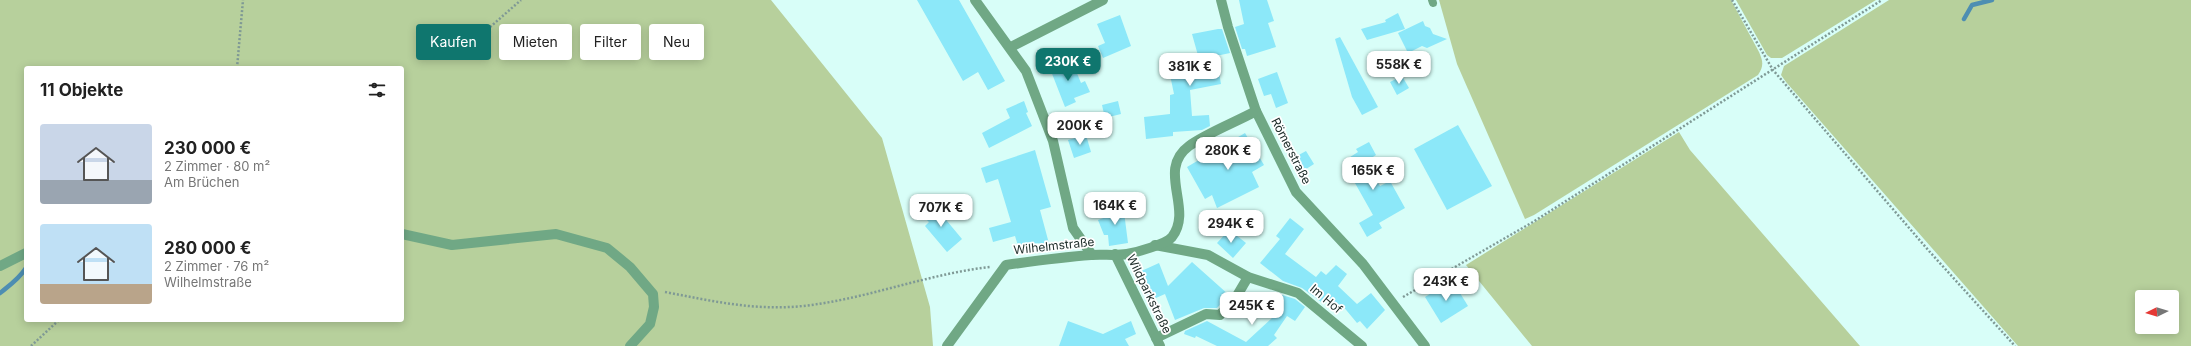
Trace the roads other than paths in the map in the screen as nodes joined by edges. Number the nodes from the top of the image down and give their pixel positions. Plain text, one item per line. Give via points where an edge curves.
1 (975, 0) edge
2 (1103, 0) edge
3 (1221, 0) edge
4 (1011, 47) junction
5 (1256, 111) junction
6 (404, 234) edge
7 (1155, 246) junction
8 (24, 254) edge
9 (1115, 254) junction
10 (1092, 255) junction
11 (0, 266) edge
12 (1248, 277) junction
13 (1158, 342) edge
14 (630, 346) edge
15 (947, 346) edge
16 (1362, 346) edge
17 (1425, 346) edge

1 - 4 street
2 - 4 street
3 - 5 street, Römerstraße
4 - 10 street via 1026,71 1053,140 1073,228
5 - 7 street, Wilhelmstraße via 1188,147 1176,161 1173,176 1179,203 1178,225 1172,238
5 - 17 street, Römerstraße via 1296,192 1363,264
6 - 14 street via 452,245 556,234 607,248 630,267 653,294 654,307 650,324
7 - 9 street, Wilhelmstraße via 1126,254
7 - 12 street, Im Hof via 1208,255
8 - 11 street
9 - 10 street, Wilhelmstraße
9 - 13 street, Wildparkstraße
10 - 15 street, Wilhelmstraße via 1006,265
12 - 13 street via 1235,299 1220,315 1206,314
12 - 16 street, Im Hof via 1298,293

